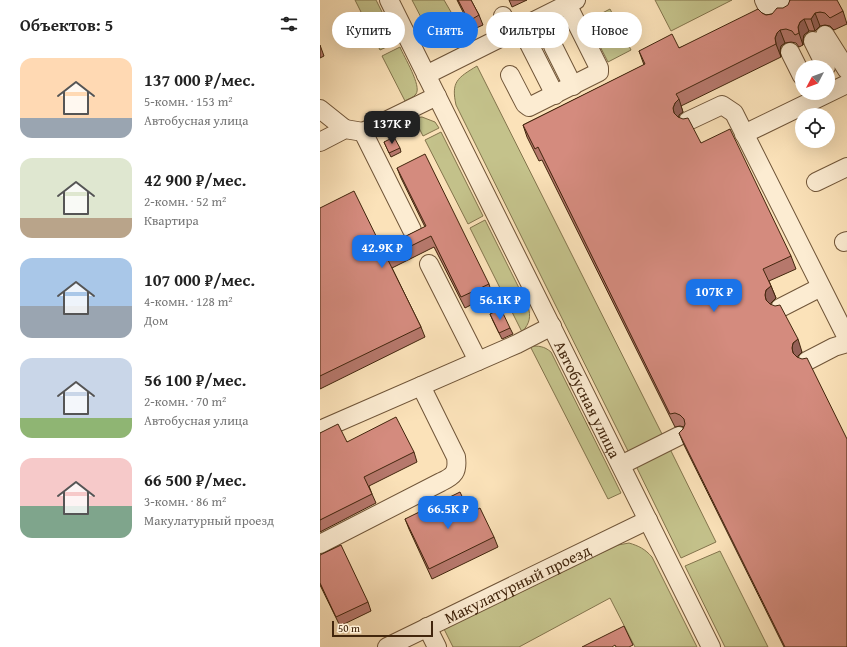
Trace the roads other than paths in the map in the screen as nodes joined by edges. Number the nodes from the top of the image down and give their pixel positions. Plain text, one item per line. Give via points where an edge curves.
1 (390, 0) edge
2 (764, 0) edge
3 (561, 4) edge
4 (784, 6) edge
5 (548, 12) edge
6 (818, 44) edge
7 (486, 45) edge
8 (526, 48) edge
9 (554, 48) edge
10 (810, 60) edge
11 (814, 60) edge
12 (824, 60) edge
13 (847, 70) edge
14 (426, 74) junction
15 (510, 75) dead end
16 (573, 86) junction
17 (555, 95) junction
18 (437, 96) junction
19 (811, 100) edge
20 (320, 109) edge
21 (688, 121) edge
22 (345, 129) junction
23 (363, 132) junction
24 (744, 134) junction
25 (320, 142) edge
26 (847, 167) edge
27 (816, 182) dead end
28 (412, 230) dead end
29 (429, 264) dead end
30 (821, 287) junction
31 (780, 308) edge
32 (552, 326) junction
33 (847, 338) edge
34 (847, 343) edge
35 (478, 361) junction
36 (806, 361) edge
37 (421, 386) junction
38 (320, 430) edge
39 (679, 436) edge
40 (621, 465) junction
41 (648, 520) junction
42 (320, 544) edge
43 (427, 627) junction
44 (387, 647) edge
45 (437, 647) edge
46 (711, 647) edge

1 - 14 street, Автобусная улица
2 - 4 street
3 - 5 street
3 - 16 street via 599,70 596,75
6 - 10 street
6 - 11 street
6 - 12 street
6 - 13 street
7 - 14 street
8 - 17 street
9 - 16 street
14 - 18 street, Автобусная улица
15 - 17 street via 527,106 531,107
16 - 17 street
18 - 23 street
18 - 32 street, Автобусная улица
19 - 24 street
20 - 22 street
21 - 24 street via 722,105 734,113
22 - 23 street
22 - 25 street
23 - 28 street
24 - 30 street
26 - 27 street
29 - 35 street
30 - 31 street
30 - 33 street
32 - 35 street
32 - 40 street, Автобусная улица
34 - 36 street
35 - 37 street
37 - 38 street
37 - 42 street via 456,457 455,472 449,478
39 - 40 street
40 - 41 street, Автобусная улица
41 - 43 street, Макулатурный проезд
41 - 46 street, Автобусная улица
43 - 44 street, Макулатурный проезд
43 - 45 street

